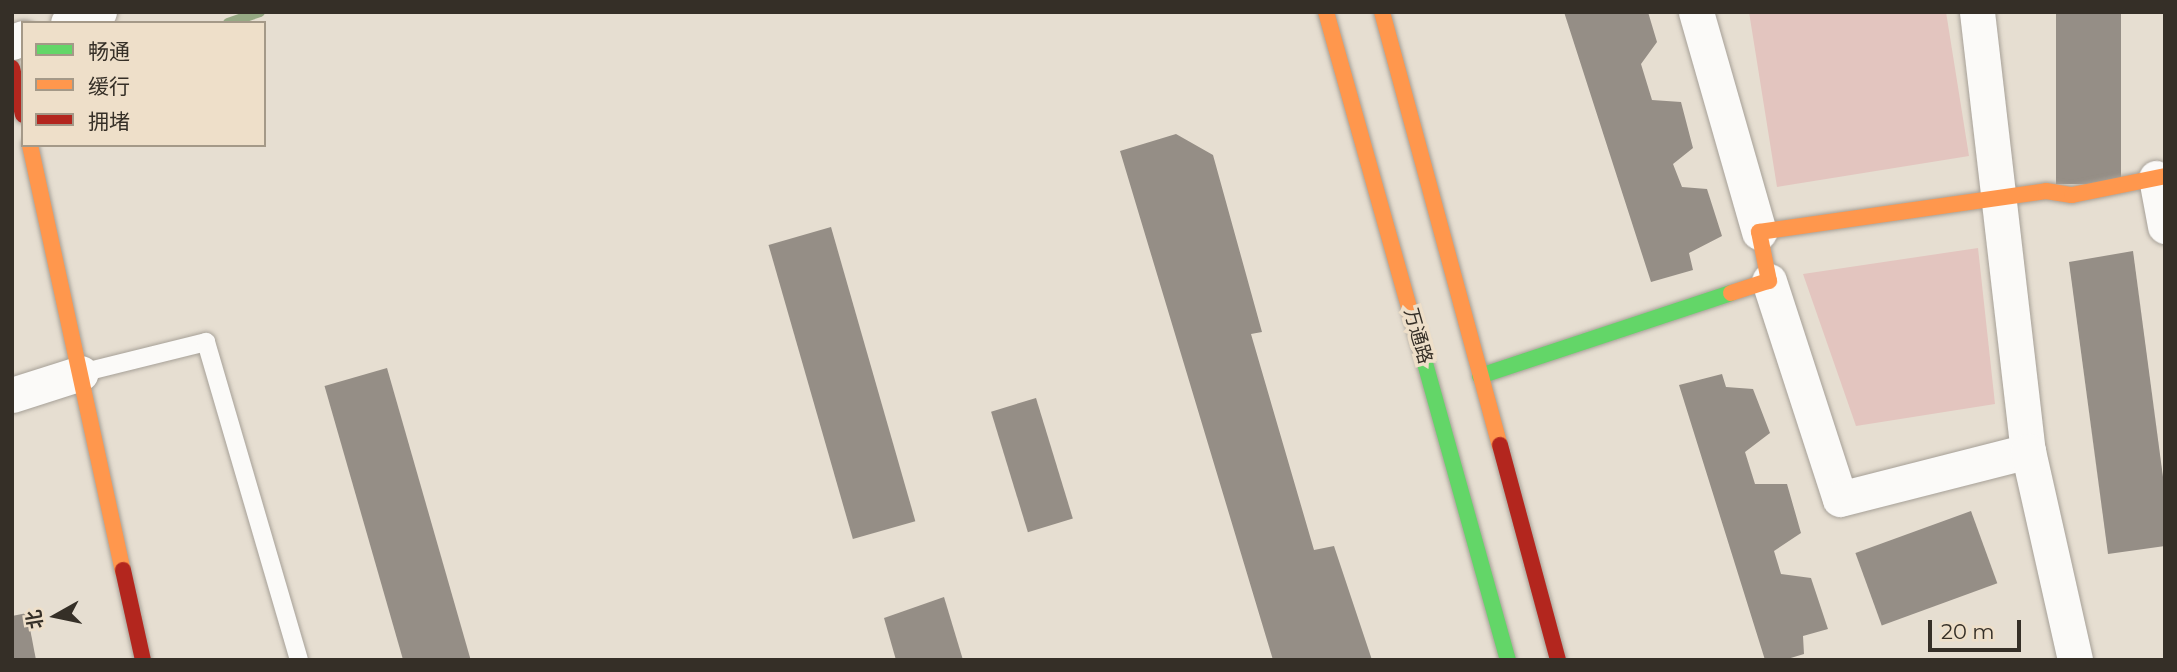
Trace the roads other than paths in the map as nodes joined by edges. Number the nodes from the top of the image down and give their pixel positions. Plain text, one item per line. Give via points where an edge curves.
1 (99, 12) edge
2 (1326, 12) edge
3 (1382, 12) edge
4 (1696, 12) edge
5 (1977, 12) edge
6 (74, 21) edge
7 (12, 68) edge
8 (21, 106) edge
9 (31, 150) edge
10 (2160, 177) edge
11 (1999, 198) junction
12 (2165, 226) edge
13 (1759, 232) junction
14 (1769, 281) junction
15 (81, 373) junction
16 (1480, 376) junction
17 (12, 395) edge
18 (2028, 451) junction
19 (143, 660) edge
20 (299, 660) edge
21 (1508, 660) edge
22 (1558, 660) edge
23 (2075, 660) edge

1 - 6 street
2 - 21 main road, 万通路
3 - 16 main road
4 - 13 street
5 - 11 street
7 - 8 main road
9 - 15 main road
10 - 11 main road via 2073,195 2046,191
10 - 12 street
11 - 13 main road
11 - 18 street
13 - 14 main road
14 - 16 main road
14 - 18 street via 1840,499
15 - 17 street
15 - 19 main road
15 - 20 lane via 206,342
16 - 22 main road
18 - 23 street

